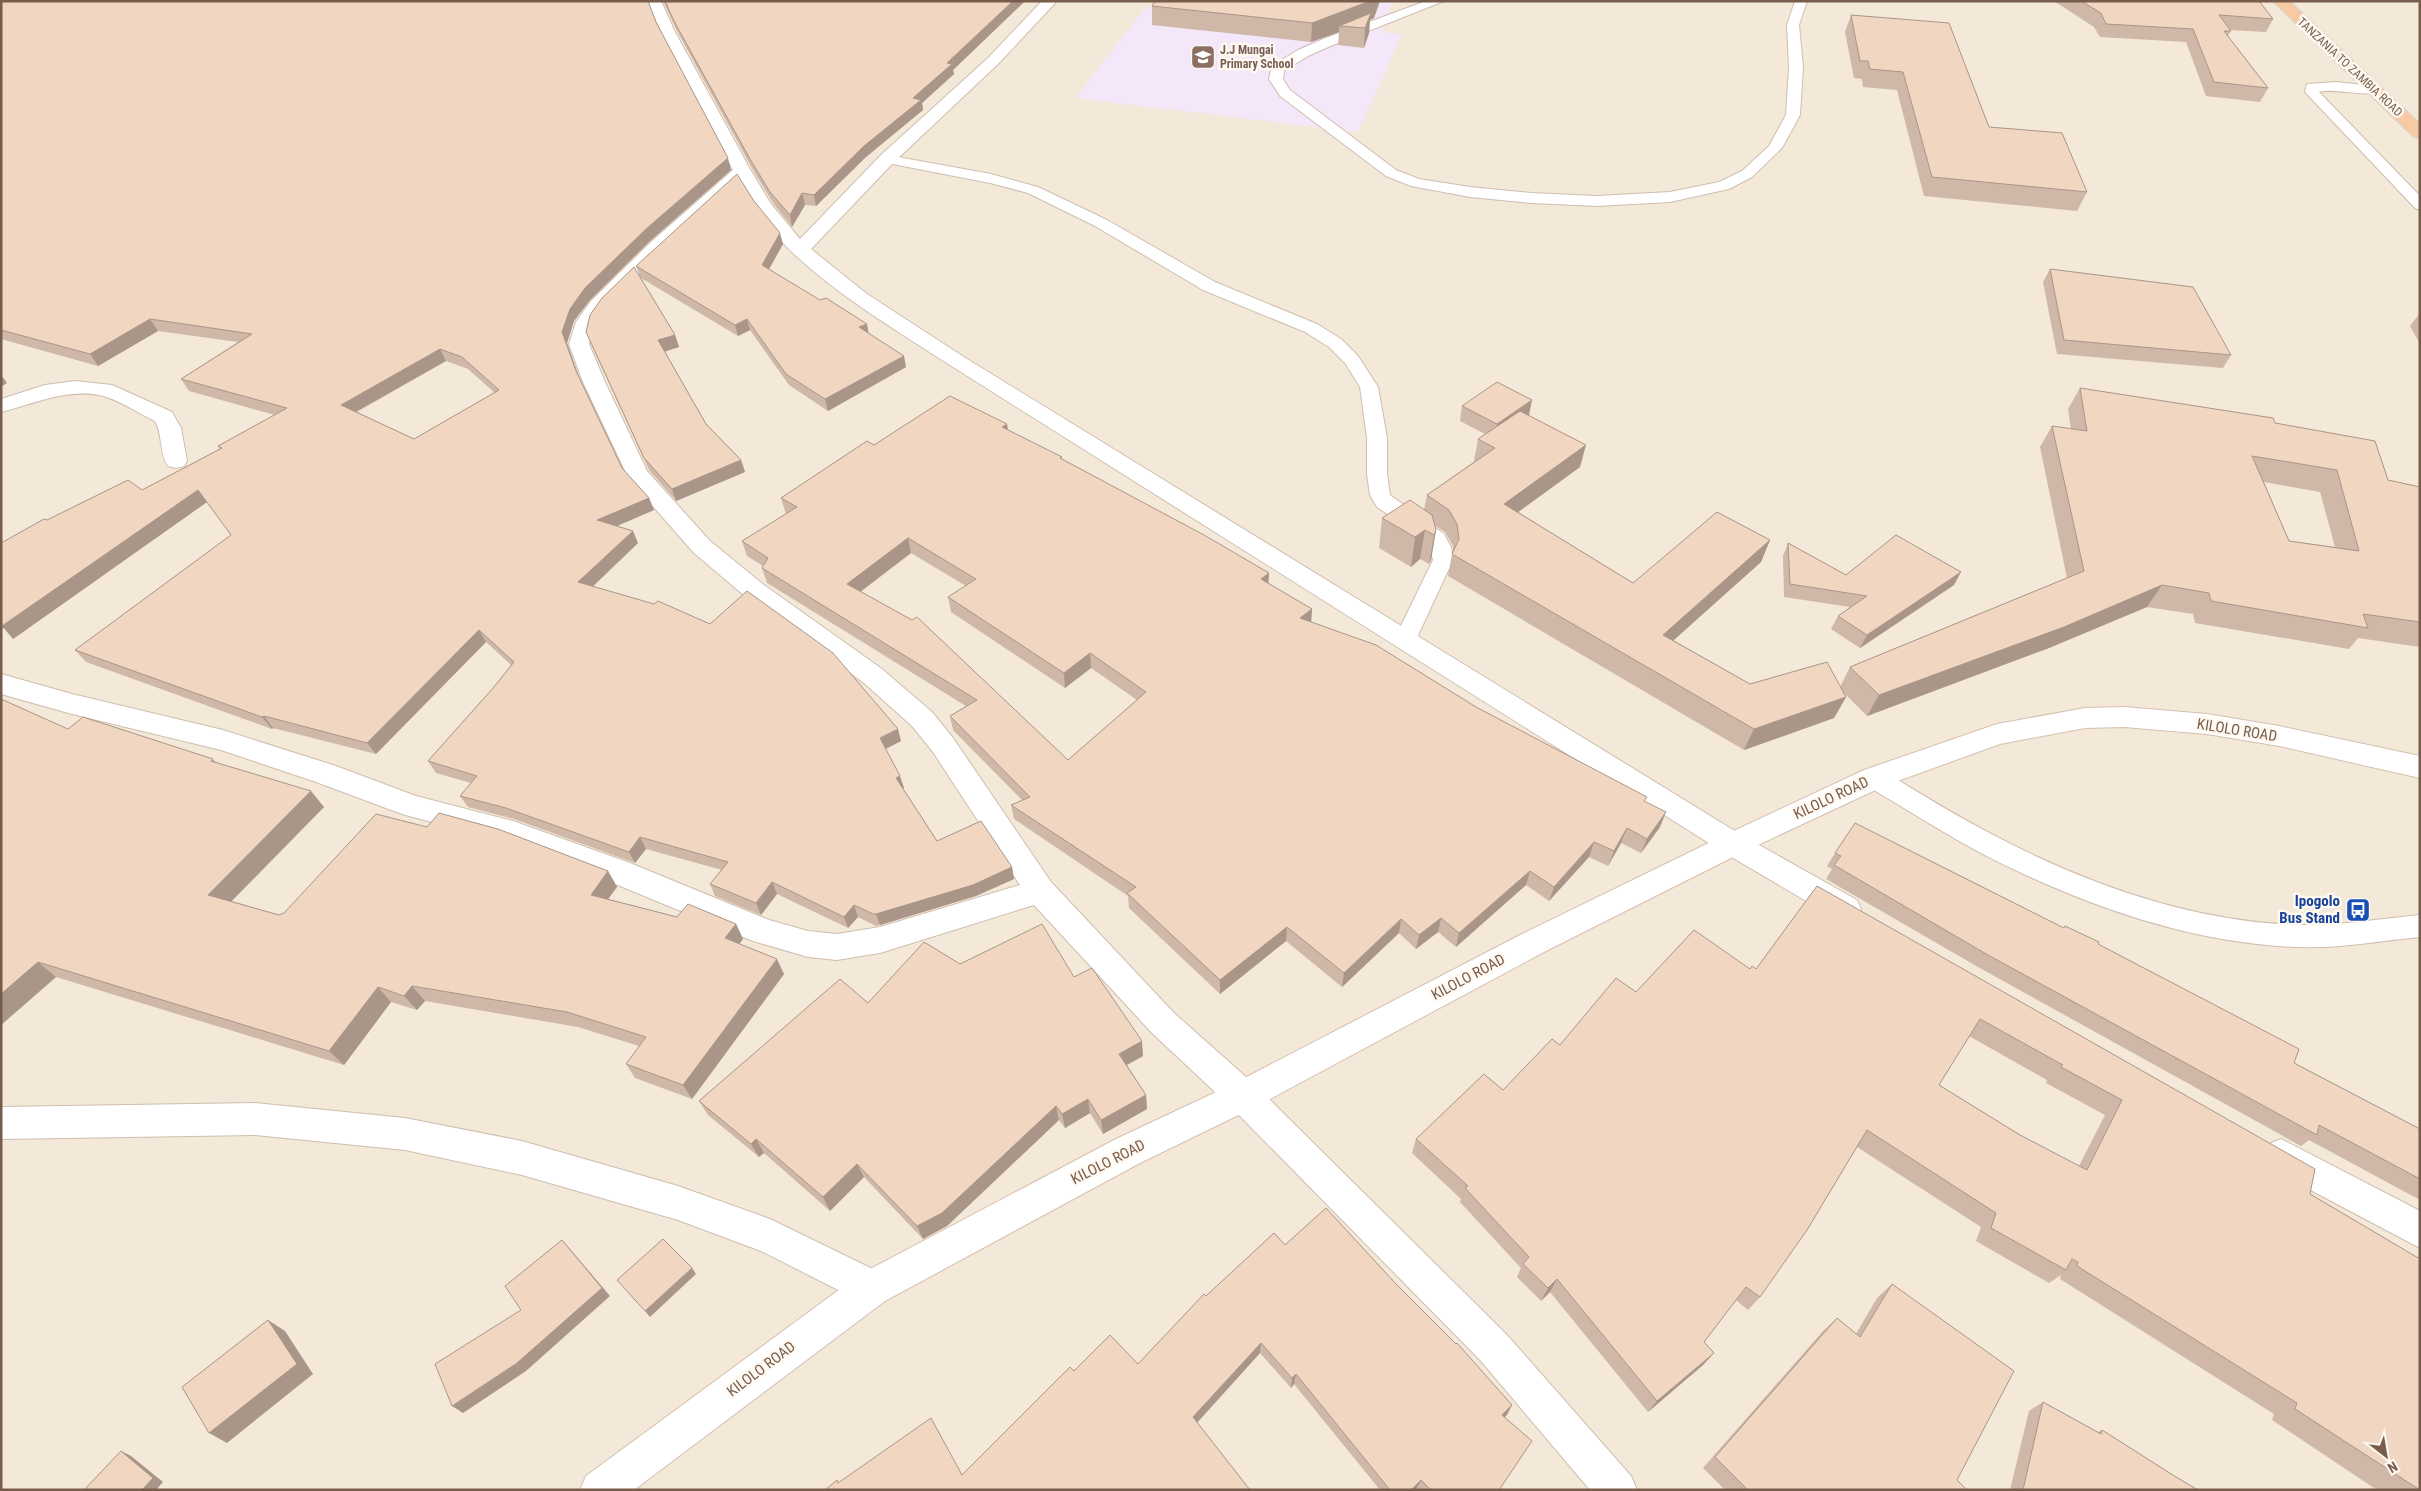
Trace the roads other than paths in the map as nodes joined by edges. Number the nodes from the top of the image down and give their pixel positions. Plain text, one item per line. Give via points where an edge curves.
1 (654, 1) edge
2 (1050, 1) edge
3 (1438, 1) edge
4 (1801, 1) edge
5 (2280, 1) edge
6 (2372, 90) junction
7 (2420, 133) edge
8 (887, 160) junction
9 (742, 171) junction
10 (2420, 205) edge
11 (800, 250) junction
12 (1, 406) edge
13 (176, 461) dead end
14 (1405, 640) junction
15 (1, 684) edge
16 (2420, 767) edge
17 (1874, 778) junction
18 (1733, 844) junction
19 (1040, 891) junction
20 (1872, 924) edge
21 (2420, 926) edge
22 (1242, 1096) junction
23 (1, 1123) edge
24 (2257, 1143) edge
25 (2420, 1230) edge
26 (872, 1288) junction
27 (600, 1490) edge
28 (1616, 1490) edge

1 - 9 street
2 - 8 street via 993,61
3 - 4 lane via 1303,53 1277,69 1276,79 1285,93 1391,173 1416,183 1470,192 1597,201 1670,197 1724,186 1747,174 1775,148 1793,115 1796,66 1793,25
5 - 6 highway, TANZANIA TO ZAMBIA ROAD
6 - 7 highway, TANZANIA TO ZAMBIA ROAD
6 - 10 lane via 2312,87 2318,100
8 - 11 street
8 - 14 lane via 1033,190 1101,222 1209,286 1311,328 1335,343 1352,360 1369,387 1377,438 1380,495 1394,510 1431,534 1442,547 1443,560
9 - 11 street via 764,207
9 - 19 street via 658,246 598,305 583,326 579,344 594,382 637,474 667,510 702,547 755,591 866,671 922,719 943,745
11 - 14 street via 860,298 951,358
12 - 13 street via 45,391 105,388 164,417 170,428
14 - 18 street
15 - 19 street via 223,740 412,806 513,833 619,872 764,932 808,944 837,947 880,940
16 - 17 street, KILOLO ROAD via 2208,724 2086,718 1997,734
17 - 18 street, KILOLO ROAD
17 - 21 lane via 2004,853 2114,900 2168,916 2280,935 2333,936
18 - 20 street
18 - 22 street, KILOLO ROAD via 1533,943
19 - 22 street via 1163,1023
22 - 26 street, KILOLO ROAD via 1128,1151
22 - 28 street via 1494,1348
23 - 26 street via 256,1119 405,1134 522,1158 678,1203 770,1237
24 - 25 street
26 - 27 street, KILOLO ROAD

